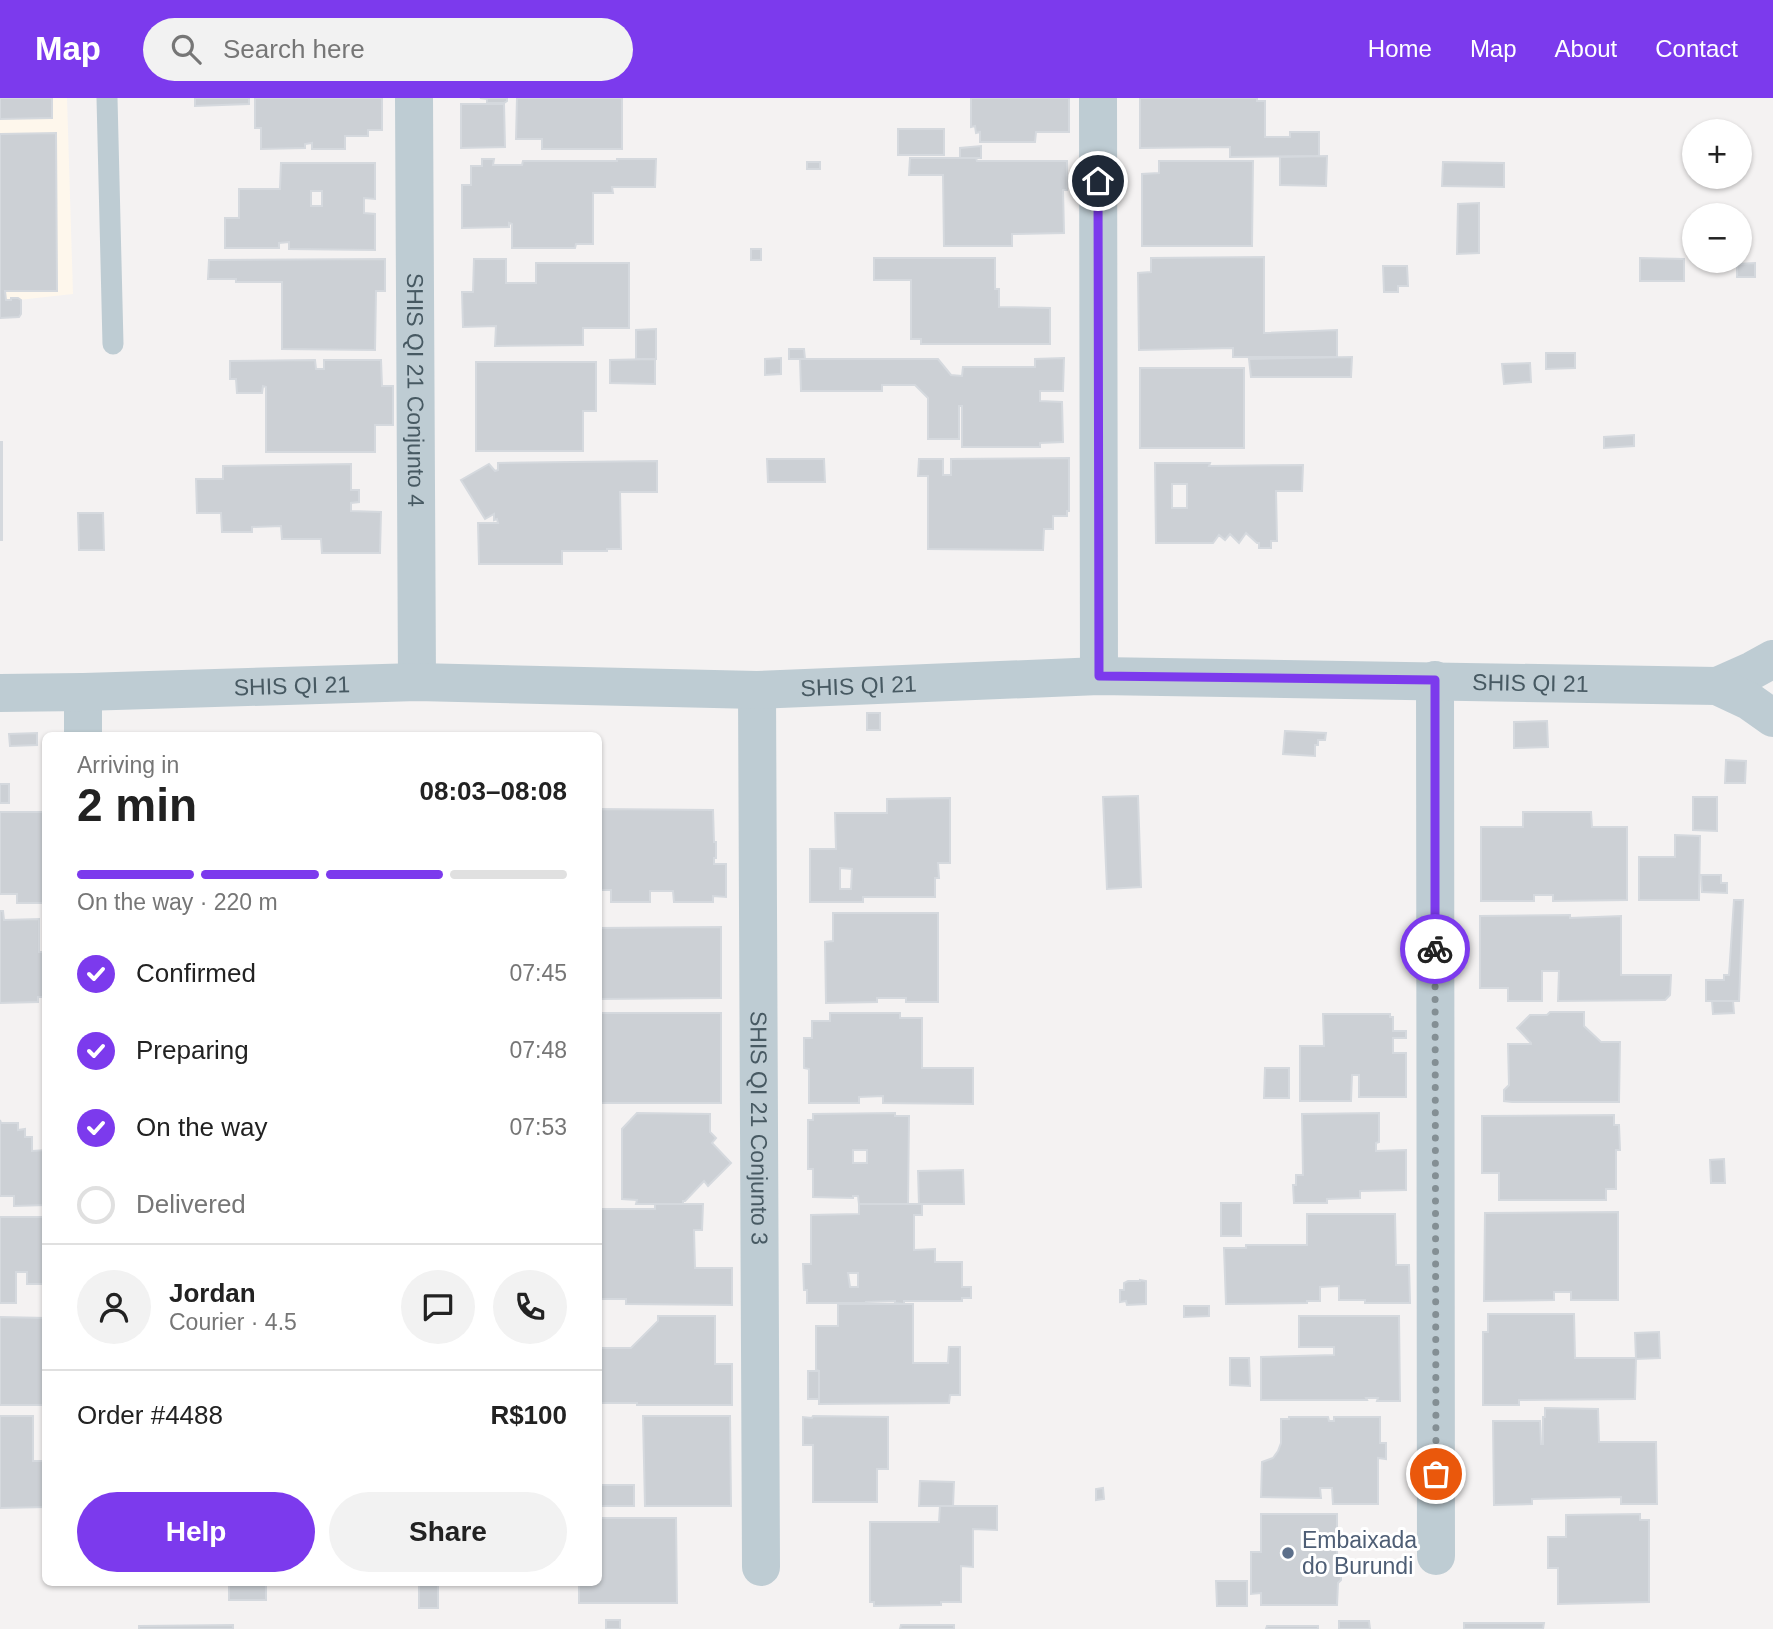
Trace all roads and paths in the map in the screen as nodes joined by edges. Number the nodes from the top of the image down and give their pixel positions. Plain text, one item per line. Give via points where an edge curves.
1 (107, 98) edge
2 (414, 98) edge
3 (1098, 98) edge
4 (113, 344) dead end
5 (1773, 659) edge
6 (1099, 676) junction
7 (1435, 680) junction
8 (417, 682) junction
9 (1717, 686) junction
10 (757, 690) junction
11 (83, 692) junction
12 (0, 693) edge
13 (1773, 719) edge
14 (83, 732) edge
15 (1436, 1556) dead end
16 (761, 1567) dead end

1 - 4 lane
2 - 8 street, SHIS QI 21 Conjunto 4
3 - 6 street
5 - 9 street, SHIS QI 21
6 - 7 street, SHIS QI 21
6 - 10 street, SHIS QI 21
7 - 9 street, SHIS QI 21
7 - 15 street
8 - 10 street, SHIS QI 21
8 - 11 street, SHIS QI 21
9 - 13 street, SHIS QI 21
10 - 16 street, SHIS QI 21 Conjunto 3
11 - 12 street, SHIS QI 21
11 - 14 street

